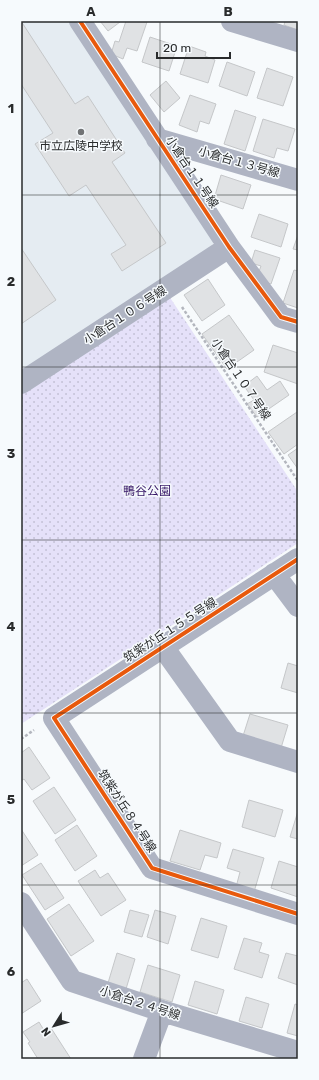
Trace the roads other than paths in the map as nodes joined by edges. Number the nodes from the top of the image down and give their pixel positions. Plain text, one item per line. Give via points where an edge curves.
1 (80, 21) edge
2 (232, 21) edge
3 (298, 42) edge
4 (157, 138) junction
5 (298, 180) edge
6 (229, 247) junction
7 (298, 322) edge
8 (21, 383) edge
9 (298, 559) edge
10 (274, 574) junction
11 (298, 606) edge
12 (163, 647) junction
13 (54, 718) joint
14 (298, 762) edge
15 (21, 903) edge
16 (298, 914) edge
17 (162, 1011) junction
18 (289, 1053) edge
19 (144, 1059) edge

1 - 4 street, 小倉台１１号線
2 - 3 street
4 - 5 street, 小倉台１３号線
4 - 6 street, 小倉台１１号線
6 - 7 street, 小倉台１１号線 via 281,317
6 - 8 street, 小倉台１０６号線
9 - 10 street, 筑紫が丘１５５号線
10 - 11 street
10 - 12 street, 筑紫が丘１５５号線
12 - 13 street, 筑紫が丘１５５号線
12 - 14 street via 230,741
13 - 16 street, 筑紫が丘８４号線 via 152,868
15 - 17 street, 小倉台２４号線 via 72,980
17 - 18 street, 小倉台２４号線
17 - 19 street

